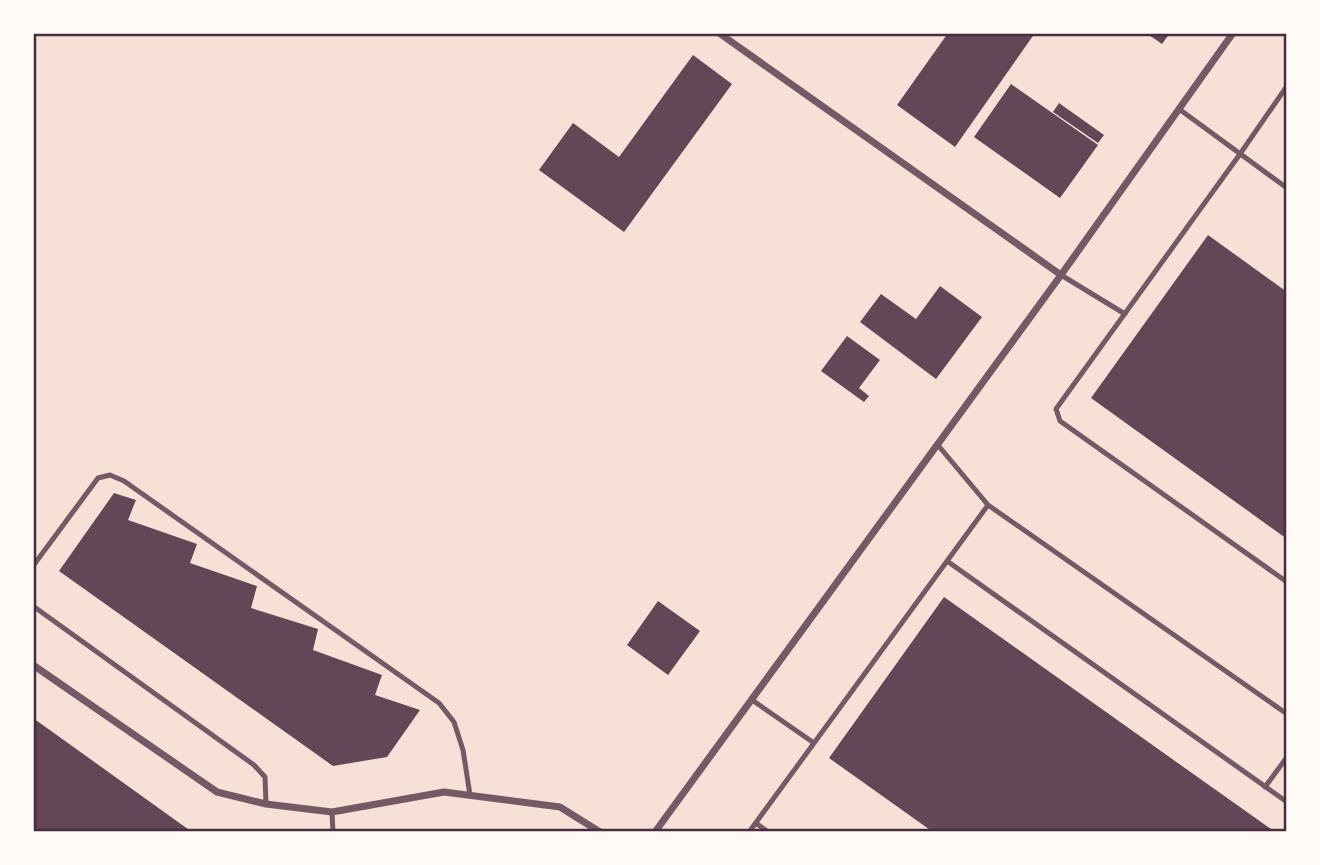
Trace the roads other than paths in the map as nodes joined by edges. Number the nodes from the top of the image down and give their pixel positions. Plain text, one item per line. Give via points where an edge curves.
1 (719, 33) edge
2 (1233, 33) edge
3 (1287, 86) edge
4 (1179, 109) junction
5 (1240, 154) junction
6 (1287, 188) edge
7 (1061, 275) junction
8 (1125, 314) junction
9 (937, 444) junction
10 (988, 505) junction
11 (947, 561) junction
12 (33, 566) edge
13 (1287, 582) edge
14 (33, 606) edge
15 (33, 665) edge
16 (752, 699) junction
17 (1287, 714) edge
18 (814, 743) junction
19 (1287, 757) edge
20 (1265, 787) junction
21 (470, 795) junction
22 (1287, 802) edge
23 (266, 804) junction
24 (332, 812) junction
25 (755, 823) junction
26 (333, 832) edge
27 (600, 832) edge
28 (655, 832) edge
29 (749, 832) edge
30 (768, 832) edge

1 - 7 street
2 - 4 street
3 - 5 lane
4 - 5 lane
4 - 7 street
5 - 6 lane
5 - 8 lane
7 - 8 lane
7 - 9 street
8 - 13 lane via 1056,409 1060,421
9 - 10 lane
9 - 16 street
10 - 11 lane
10 - 17 lane
11 - 18 lane
11 - 20 lane
12 - 21 lane via 97,478 110,475 124,481 439,703 454,722
14 - 23 lane via 254,765 265,777
15 - 23 street via 218,792
16 - 18 lane
16 - 28 street
18 - 25 lane
19 - 20 lane
20 - 22 lane
21 - 24 street via 444,792
21 - 27 street via 560,807
23 - 24 street
24 - 26 lane
25 - 29 lane
25 - 30 lane

